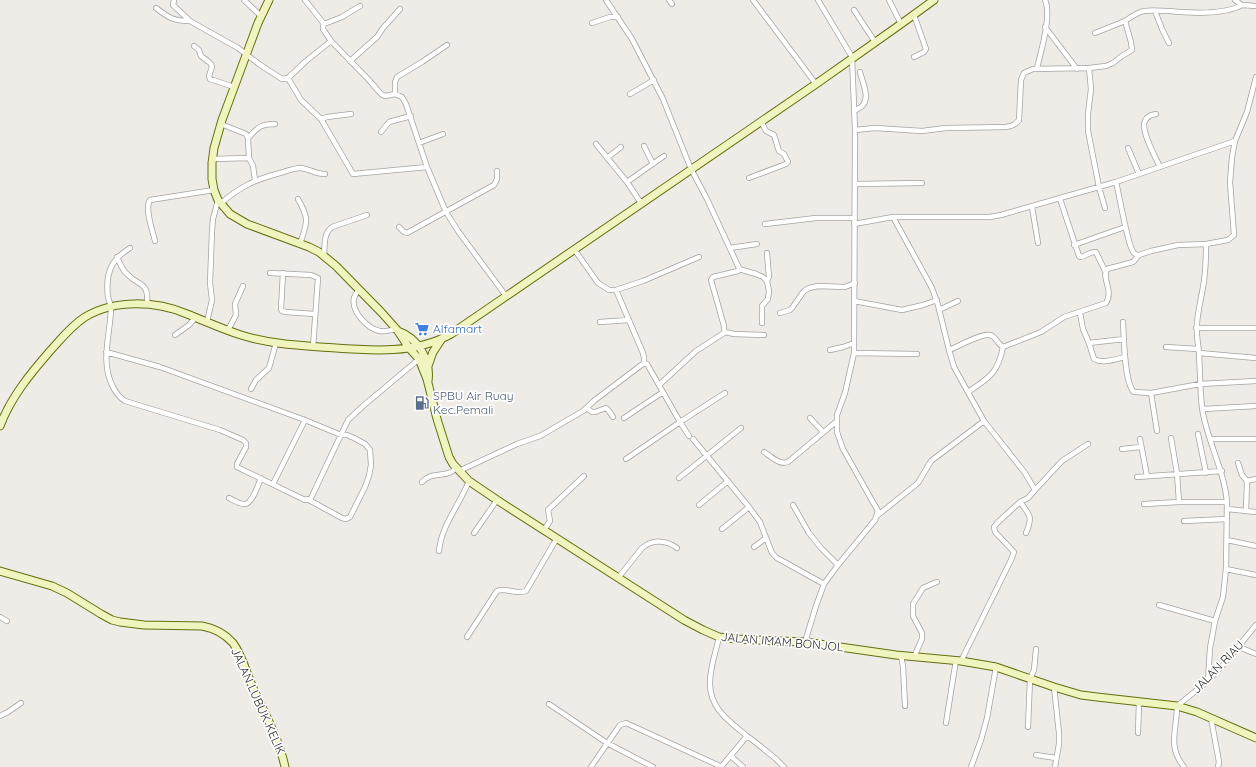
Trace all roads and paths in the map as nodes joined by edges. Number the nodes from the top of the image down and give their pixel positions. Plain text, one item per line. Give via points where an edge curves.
1 (174, 0) edge
2 (244, 0) edge
3 (269, 0) edge
4 (305, 0) edge
5 (753, 0) edge
6 (818, 0) edge
7 (889, 0) edge
8 (934, 0) edge
9 (1045, 0) edge
10 (1235, 0) edge
11 (608, 1) edge
12 (1242, 5) junction
13 (360, 6) dead end
14 (1256, 6) edge
15 (156, 8) dead end
16 (400, 9) dead end
17 (854, 10) dead end
18 (1155, 11) junction
19 (914, 15) junction
20 (261, 16) junction
21 (618, 17) junction
22 (190, 21) junction
23 (1125, 21) junction
24 (592, 23) dead end
25 (324, 24) junction
26 (902, 24) junction
27 (1045, 27) junction
28 (1095, 33) dead end
29 (331, 41) junction
30 (875, 42) junction
31 (1169, 43) dead end
32 (447, 45) dead end
33 (194, 46) dead end
34 (246, 55) junction
35 (852, 57) junction
36 (914, 57) dead end
37 (350, 61) junction
38 (1037, 68) junction
39 (1088, 68) junction
40 (1077, 69) junction
41 (860, 72) dead end
42 (1256, 77) edge
43 (288, 78) junction
44 (654, 80) junction
45 (816, 84) junction
46 (234, 88) junction
47 (395, 94) junction
48 (630, 94) dead end
49 (854, 111) junction
50 (351, 114) dead end
51 (1156, 114) dead end
52 (411, 116) junction
53 (321, 119) junction
54 (761, 121) junction
55 (221, 124) junction
56 (275, 124) dead end
57 (855, 130) junction
58 (381, 132) dead end
59 (443, 134) dead end
60 (248, 138) junction
61 (1235, 141) junction
62 (419, 143) junction
63 (596, 144) dead end
64 (644, 146) dead end
65 (621, 147) dead end
66 (1128, 148) dead end
67 (664, 156) dead end
68 (249, 158) junction
69 (607, 158) junction
70 (212, 159) junction
71 (653, 164) junction
72 (427, 167) junction
73 (1160, 167) junction
74 (691, 169) junction
75 (497, 171) dead end
76 (325, 174) dead end
77 (1139, 174) junction
78 (749, 178) dead end
79 (255, 180) junction
80 (627, 182) junction
81 (1116, 182) junction
82 (922, 183) dead end
83 (856, 184) junction
84 (1098, 187) junction
85 (214, 190) junction
86 (298, 198) dead end
87 (1060, 199) junction
88 (219, 202) junction
89 (641, 203) junction
90 (1032, 206) junction
91 (1105, 208) dead end
92 (446, 212) junction
93 (367, 215) dead end
94 (893, 217) junction
95 (854, 218) junction
96 (765, 224) dead end
97 (854, 224) junction
98 (399, 227) dead end
99 (1125, 227) junction
100 (155, 241) dead end
101 (1038, 243) dead end
102 (300, 244) junction
103 (757, 244) dead end
104 (1206, 244) junction
105 (1074, 245) junction
106 (130, 248) dead end
107 (730, 248) junction
108 (574, 249) junction
109 (767, 253) dead end
110 (1139, 255) junction
111 (324, 256) junction
112 (699, 257) dead end
113 (117, 258) junction
114 (739, 269) junction
115 (1105, 271) junction
116 (270, 273) dead end
117 (283, 273) junction
118 (767, 281) junction
119 (854, 283) junction
120 (244, 286) dead end
121 (359, 290) junction
122 (616, 290) junction
123 (506, 296) junction
124 (937, 300) junction
125 (854, 301) junction
126 (958, 301) dead end
127 (147, 304) junction
128 (111, 308) junction
129 (939, 310) junction
130 (780, 313) dead end
131 (1080, 313) junction
132 (314, 314) junction
133 (196, 317) junction
134 (629, 320) junction
135 (208, 322) junction
136 (600, 322) dead end
137 (1123, 322) dead end
138 (762, 323) dead end
139 (1196, 328) junction
140 (1256, 328) edge
141 (228, 330) junction
142 (397, 330) junction
143 (725, 332) junction
144 (175, 335) dead end
145 (764, 335) dead end
146 (1124, 339) junction
147 (441, 340) junction
148 (854, 342) junction
149 (1089, 342) junction
150 (276, 343) junction
151 (419, 346) junction
152 (313, 347) junction
153 (1003, 347) junction
154 (1166, 347) dead end
155 (409, 348) junction
156 (830, 350) dead end
157 (948, 350) junction
158 (1198, 351) junction
159 (106, 352) junction
160 (854, 353) junction
161 (917, 354) dead end
162 (1125, 357) junction
163 (1256, 358) edge
164 (419, 359) junction
165 (644, 363) junction
166 (428, 366) junction
167 (1256, 381) edge
168 (1200, 384) junction
169 (659, 385) junction
170 (428, 386) junction
171 (251, 389) dead end
172 (663, 392) junction
173 (968, 392) junction
174 (1151, 392) junction
175 (725, 393) dead end
176 (1256, 406) edge
177 (587, 408) junction
178 (1203, 409) junction
179 (613, 417) dead end
180 (624, 418) dead end
181 (810, 418) dead end
182 (305, 420) junction
183 (837, 421) junction
184 (984, 421) junction
185 (680, 422) junction
186 (0, 426) edge
187 (741, 428) dead end
188 (1157, 431) dead end
189 (823, 432) junction
190 (1198, 434) dead end
191 (341, 435) junction
192 (1171, 438) dead end
193 (1140, 439) dead end
194 (1210, 439) junction
195 (1256, 439) edge
196 (1088, 444) dead end
197 (1141, 447) junction
198 (1122, 449) dead end
199 (764, 452) dead end
200 (707, 456) junction
201 (626, 459) dead end
202 (1238, 463) dead end
203 (457, 470) junction
204 (1222, 471) junction
205 (1178, 473) junction
206 (1206, 473) junction
207 (584, 476) dead end
208 (1147, 476) junction
209 (1137, 477) dead end
210 (261, 478) junction
211 (679, 478) dead end
212 (1256, 479) edge
213 (469, 481) junction
214 (728, 481) junction
215 (1247, 481) junction
216 (422, 482) dead end
217 (273, 484) junction
218 (1035, 490) junction
219 (229, 498) dead end
220 (309, 500) junction
221 (497, 500) junction
222 (1020, 502) junction
223 (1179, 502) junction
224 (1227, 502) junction
225 (1144, 504) dead end
226 (699, 505) dead end
227 (793, 505) dead end
228 (750, 507) junction
229 (1227, 509) junction
230 (1246, 510) junction
231 (1256, 512) edge
232 (878, 515) junction
233 (1227, 520) junction
234 (1184, 521) dead end
235 (722, 529) dead end
236 (544, 530) junction
237 (474, 532) dead end
238 (1026, 533) dead end
239 (556, 538) junction
240 (766, 538) junction
241 (1228, 540) junction
242 (1256, 546) edge
243 (754, 547) dead end
244 (677, 548) dead end
245 (439, 551) dead end
246 (838, 566) junction
247 (1226, 569) junction
248 (0, 571) edge
249 (1256, 575) edge
250 (618, 578) junction
251 (937, 582) dead end
252 (824, 584) junction
253 (1159, 605) dead end
254 (0, 617) edge
255 (7, 621) dead end
256 (1215, 621) junction
257 (1256, 626) edge
258 (467, 637) dead end
259 (719, 637) junction
260 (805, 642) junction
261 (1239, 647) junction
262 (1036, 649) dead end
263 (1256, 654) edge
264 (901, 656) junction
265 (914, 657) junction
266 (959, 661) junction
267 (996, 668) junction
268 (1030, 679) junction
269 (1208, 681) junction
270 (1054, 687) junction
271 (1139, 702) junction
272 (21, 703) dead end
273 (549, 704) dead end
274 (906, 706) dead end
275 (1177, 706) junction
276 (0, 716) edge
277 (1211, 718) junction
278 (946, 723) dead end
279 (1028, 727) dead end
280 (1138, 733) dead end
281 (747, 736) junction
282 (1256, 738) edge
283 (607, 743) junction
284 (1036, 755) dead end
285 (731, 756) junction
286 (1056, 758) junction
287 (285, 767) edge
288 (591, 767) edge
289 (653, 767) edge
290 (722, 767) edge
291 (743, 767) edge
292 (784, 767) edge
293 (970, 767) edge
294 (1055, 767) edge
295 (1184, 767) edge
296 (1218, 767) edge

1 - 22 street via 173,5
2 - 20 street
3 - 20 main road
4 - 25 street
5 - 45 street
6 - 35 street
7 - 26 street
8 - 19 main road
9 - 27 street via 1048,14
10 - 12 street
11 - 21 street
12 - 14 street
12 - 18 street via 1228,10 1193,13
13 - 25 street via 342,18
15 - 22 street via 172,19
16 - 37 street via 377,37
17 - 30 street
18 - 23 street via 1141,12
18 - 31 street
19 - 26 main road
19 - 36 street via 926,49
20 - 34 main road
21 - 24 street
21 - 44 street
22 - 34 street
23 - 28 street
23 - 39 street via 1132,51 1110,65
25 - 29 street via 323,29
26 - 30 main road
27 - 38 street
27 - 40 street
29 - 37 street
29 - 43 street
30 - 35 main road
32 - 47 street via 397,77
33 - 46 street via 211,64 210,79
34 - 43 street via 282,79
34 - 46 main road
35 - 45 main road
35 - 49 street
37 - 47 street via 381,94
38 - 40 street
38 - 57 street via 1026,71 1022,77 1019,120 1012,126 922,131 875,128
39 - 40 street
39 - 84 street via 1091,89 1088,131
41 - 49 street via 866,100
42 - 61 street via 1247,112
43 - 53 street via 301,100
44 - 48 street
44 - 74 street via 672,118
45 - 54 main road
46 - 55 main road
47 - 52 street via 402,96
49 - 57 street
50 - 53 street
51 - 73 street via 1147,118 1144,127
52 - 58 street via 389,122
52 - 62 street
53 - 72 street via 353,174
54 - 74 main road
54 - 78 street via 766,131 774,135 779,151 788,162
55 - 60 street via 246,134
55 - 70 main road
56 - 60 street via 261,125
57 - 83 street
59 - 62 street
60 - 68 street
61 - 73 street
61 - 104 street via 1230,182 1234,235 1228,240
62 - 72 street
63 - 69 street
64 - 71 street
65 - 69 street
66 - 77 street
67 - 71 street
68 - 70 street
68 - 79 street
69 - 80 street
70 - 85 main road
71 - 80 street
72 - 92 street
73 - 77 street
74 - 89 main road
74 - 107 street
75 - 92 street via 494,185
76 - 79 street via 299,168
77 - 81 street
79 - 88 street
80 - 89 street
81 - 84 street
81 - 99 street
82 - 83 street
83 - 95 street
84 - 87 street
84 - 91 street
85 - 88 main road
85 - 100 street via 150,200 149,215
86 - 102 street via 307,217
87 - 90 street
87 - 105 street
88 - 102 main road via 230,214 247,224
88 - 135 street via 213,219 210,283 212,300
89 - 108 main road
90 - 94 street via 990,216
90 - 101 street
92 - 98 street via 407,233
92 - 123 street
93 - 111 street via 332,227 325,238
94 - 97 street
94 - 124 street
95 - 96 street via 816,218
95 - 97 street
97 - 119 street
99 - 105 street
99 - 110 street via 1132,251
102 - 111 main road
103 - 107 street
104 - 110 street via 1178,246
104 - 139 street via 1205,274
105 - 115 street via 1080,257 1096,252
106 - 113 street
107 - 114 street
108 - 122 street via 601,286
108 - 123 main road
109 - 118 street
110 - 115 street via 1133,262
111 - 121 main road
112 - 122 street via 643,282
113 - 127 street via 127,275 146,290
113 - 128 street via 108,278
114 - 118 street via 756,274
114 - 143 street via 713,277 711,280
115 - 131 street via 1109,292 1107,301 1103,305
116 - 117 street
117 - 132 street via 280,309 286,312
117 - 132 street via 318,278
118 - 138 street via 768,299 762,306
119 - 125 street
119 - 130 street via 845,287 809,288 790,310
120 - 141 street via 235,304 236,315
121 - 142 main road
121 - 142 street via 354,304 363,320 370,327 380,331
122 - 134 street
123 - 147 main road
124 - 125 street via 902,310
124 - 129 street
125 - 148 street
126 - 129 street
127 - 128 main road
127 - 133 main road
128 - 159 street
128 - 186 main road via 84,318 69,330 21,385
129 - 157 street
131 - 149 street
131 - 153 street via 1064,317 1041,332
132 - 152 street
133 - 135 main road
133 - 144 street
134 - 136 street
134 - 165 street via 644,355
135 - 141 main road
137 - 146 street
139 - 140 street
139 - 158 street
141 - 150 main road
142 - 151 main road
142 - 155 main road, JALAN IMAM BONJOL
143 - 145 street
143 - 169 street via 696,351
146 - 149 street
146 - 162 street
147 - 151 main road
147 - 166 main road
148 - 156 street
148 - 160 street
149 - 162 street via 1097,361
150 - 152 main road
150 - 171 street via 269,368 256,380
151 - 155 main road
151 - 166 main road, JALAN IMAM BONJOL
152 - 155 main road via 374,351
153 - 157 street via 995,338 985,335
153 - 173 street via 999,364 988,378
154 - 158 street
155 - 164 main road, JALAN IMAM BONJOL
157 - 173 street
158 - 163 street
158 - 168 street
159 - 182 street via 160,367
159 - 210 street via 107,372 120,398 220,430 243,440 246,447 237,466
160 - 161 street
160 - 183 street
162 - 174 street via 1131,389 1136,393
164 - 170 main road, JALAN IMAM BONJOL
164 - 191 street via 354,413
165 - 169 street
165 - 177 street
166 - 170 main road, JALAN IMAM BONJOL
167 - 168 street
168 - 174 street
168 - 178 street
169 - 172 street
170 - 203 main road, JALAN IMAM BONJOL via 449,457
172 - 180 street
172 - 185 street
173 - 184 street
174 - 188 street
175 - 185 street
176 - 178 street
177 - 179 street via 592,412 606,408
177 - 203 street via 540,436
178 - 194 street
181 - 189 street
182 - 191 street
182 - 217 street
183 - 189 street
183 - 232 street via 840,442
184 - 218 street via 1025,473
184 - 232 street via 931,461 918,483
185 - 200 street
185 - 201 street
187 - 200 street
189 - 199 street via 786,463 777,461
190 - 206 street
191 - 220 street
191 - 220 street via 354,438 370,450 369,476 365,487 350,517 346,519
192 - 205 street
193 - 197 street
194 - 195 street
194 - 204 street
196 - 218 street via 1062,461
197 - 198 street
197 - 208 street
200 - 211 street
200 - 214 street
202 - 215 street
203 - 213 main road, JALAN IMAM BONJOL
203 - 216 street via 429,476
204 - 206 street
204 - 224 street
205 - 206 street
205 - 208 street
205 - 223 street
207 - 236 street via 548,510 550,521
208 - 209 street
210 - 217 street
210 - 219 street via 251,501 243,504
212 - 215 street
213 - 221 main road, JALAN IMAM BONJOL
213 - 245 street via 442,534
214 - 226 street
214 - 228 street
215 - 230 street
217 - 220 street
218 - 222 street
221 - 236 main road, JALAN IMAM BONJOL
221 - 237 street
222 - 238 street via 1031,518
222 - 266 street via 994,527 995,532 1014,552
223 - 224 street
223 - 225 street
224 - 229 street
227 - 246 street via 809,533
228 - 235 street
228 - 240 street via 760,522
229 - 230 street
229 - 233 street
230 - 231 street
232 - 246 street
233 - 234 street
233 - 241 street
236 - 239 main road, JALAN IMAM BONJOL
239 - 250 main road, JALAN IMAM BONJOL
239 - 258 street via 526,591 497,591
240 - 243 street
240 - 252 street via 777,558
241 - 242 street
241 - 247 street
244 - 250 street via 668,542 646,544
246 - 252 street
247 - 249 street
247 - 256 street via 1223,597
248 - 287 main road, JALAN LUBUK KELIK via 52,586 120,622 202,626 223,634 237,649 270,723
250 - 259 main road, JALAN IMAM BONJOL via 684,620
251 - 265 street via 923,588 913,604 912,616 922,633
252 - 260 street
253 - 256 street
254 - 255 street
256 - 269 street
257 - 261 street, JALAN RIAU
259 - 260 main road, JALAN IMAM BONJOL
259 - 281 street via 711,671 710,692 714,704 724,717
260 - 264 main road, JALAN IMAM BONJOL
261 - 263 street
261 - 269 street, JALAN RIAU
262 - 268 street via 1034,670
264 - 265 main road, JALAN IMAM BONJOL
264 - 274 street
265 - 266 main road, JALAN IMAM BONJOL
266 - 267 main road, JALAN IMAM BONJOL
266 - 278 street
267 - 268 main road, JALAN IMAM BONJOL
267 - 293 street via 987,718
268 - 270 main road, JALAN IMAM BONJOL
268 - 279 street
269 - 275 street, JALAN RIAU
270 - 271 main road, JALAN IMAM BONJOL via 1091,696
270 - 286 street via 1060,733
271 - 275 main road, JALAN IMAM BONJOL
271 - 280 street
272 - 276 street
273 - 283 street
275 - 277 main road, JALAN IMAM BONJOL
275 - 295 street via 1174,744
277 - 282 main road, JALAN IMAM BONJOL
277 - 296 street
281 - 285 street
281 - 292 street
283 - 288 street
283 - 289 street
283 - 290 street via 620,725 626,723
284 - 286 street
285 - 290 street
285 - 291 street
286 - 294 street

